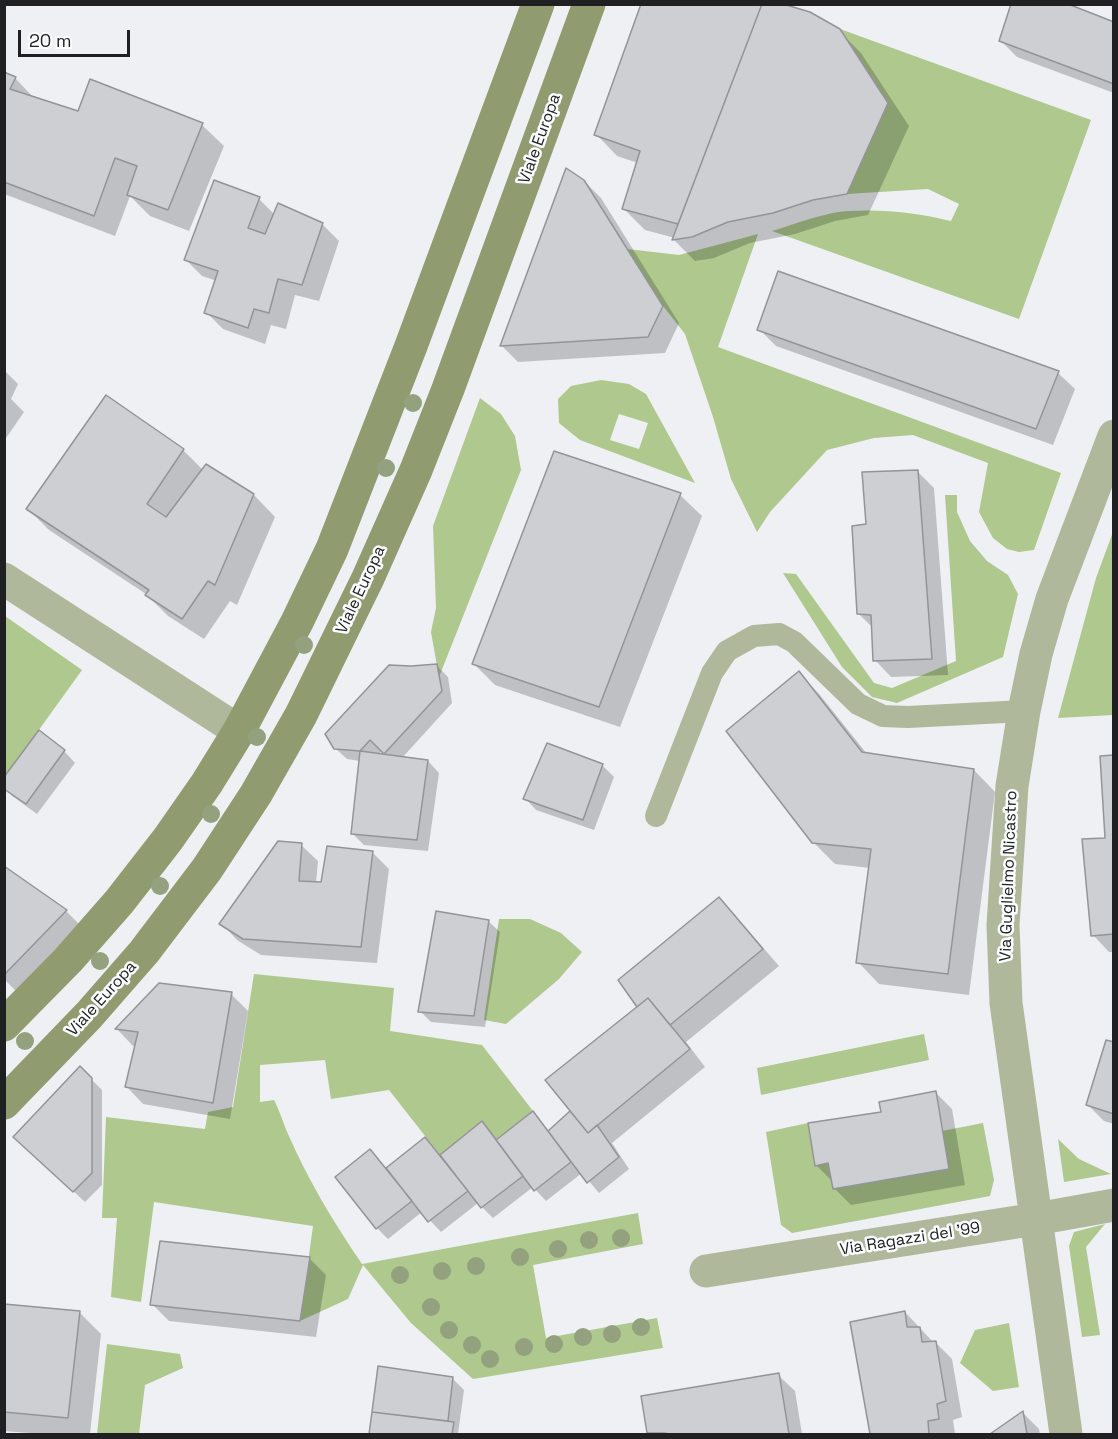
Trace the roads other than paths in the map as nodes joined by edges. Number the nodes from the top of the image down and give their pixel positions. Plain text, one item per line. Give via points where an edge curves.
1 (538, 4) edge
2 (589, 4) edge
3 (1113, 436) edge
4 (4, 579) edge
5 (1024, 711) junction
6 (238, 730) junction
7 (656, 816) dead end
8 (4, 1025) edge
9 (4, 1103) edge
10 (1113, 1205) edge
11 (1036, 1219) junction
12 (706, 1271) dead end
13 (1066, 1434) edge

1 - 6 main road via 332,549
2 - 9 main road, Viale Europa via 416,470 301,715 207,869 144,952
3 - 5 street, Via Guglielmo Nicastro via 1052,600
4 - 6 street
5 - 7 lane via 883,716 858,704 794,642 778,634 754,636 727,651 712,673
5 - 11 street, Via Guglielmo Nicastro via 1012,786 1004,925 1006,1003
6 - 8 main road via 207,783 119,902
10 - 11 street, Via Ragazzi del '99
11 - 12 street, Via Ragazzi del '99
11 - 13 street, Via Guglielmo Nicastro

